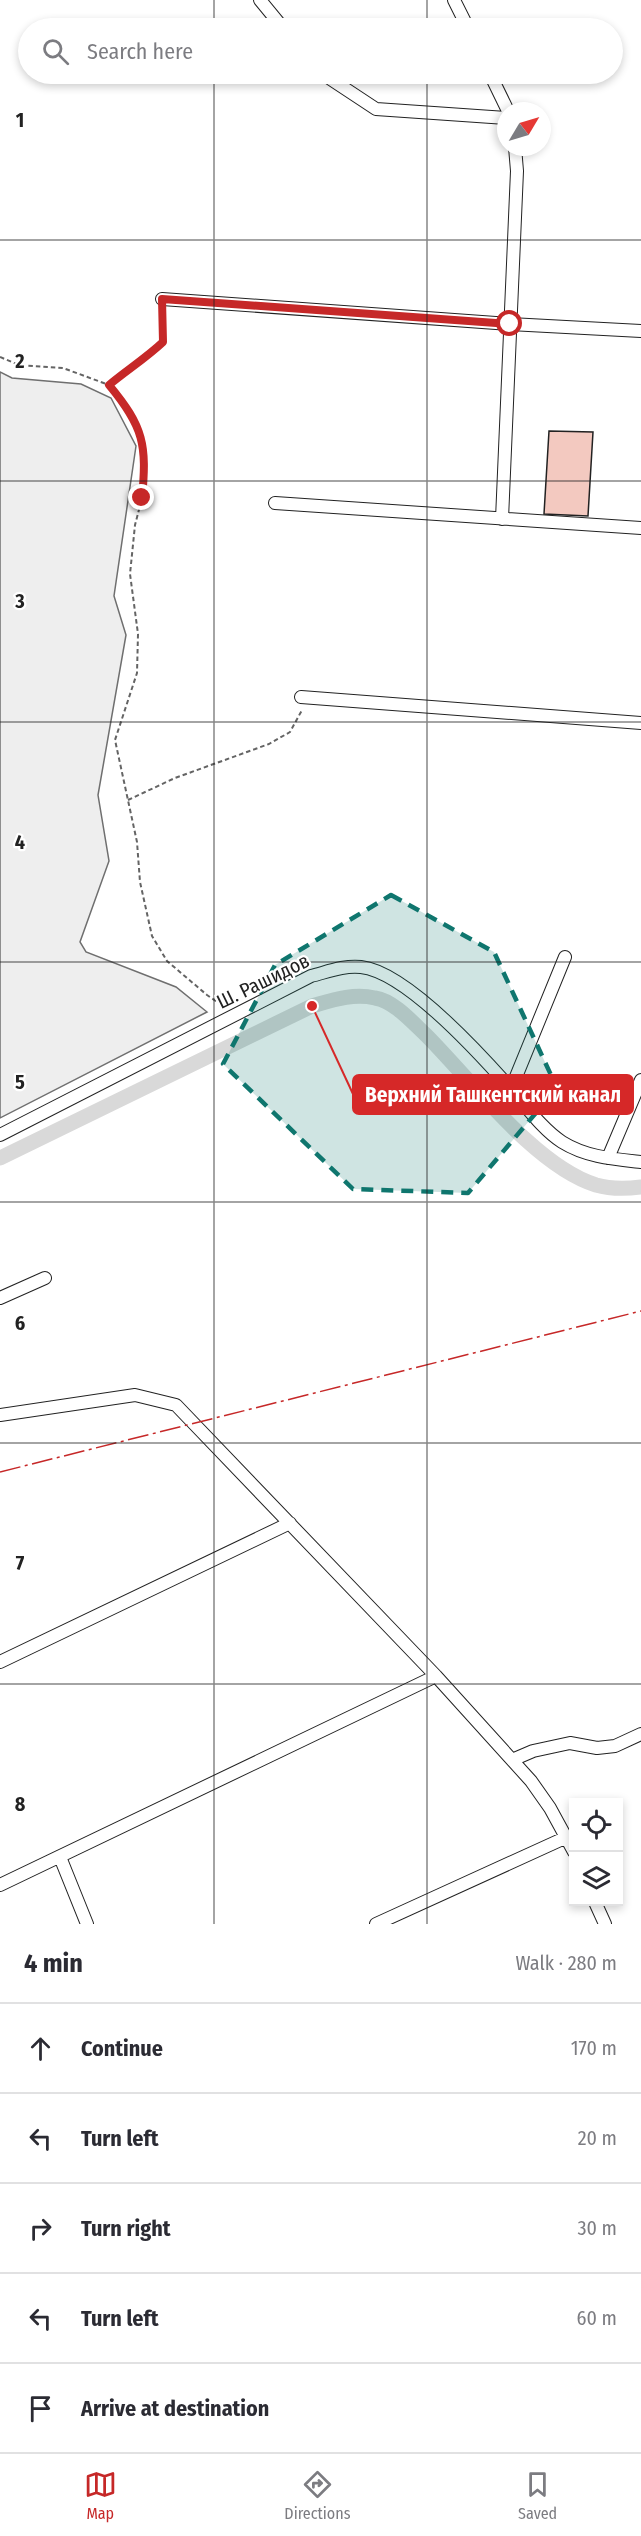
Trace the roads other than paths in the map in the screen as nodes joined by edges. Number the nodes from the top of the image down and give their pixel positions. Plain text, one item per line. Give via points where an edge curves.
1 (260, 0) edge
2 (454, 0) edge
3 (275, 18) edge
4 (463, 18) edge
5 (338, 84) edge
6 (495, 84) edge
7 (504, 102) edge
8 (497, 117) edge
9 (516, 156) edge
10 (162, 299) road end
11 (510, 324) junction
12 (641, 330) edge
13 (275, 503) dead end
14 (502, 519) junction
15 (641, 528) edge
16 (301, 697) road end
17 (641, 723) edge
18 (565, 957) dead end
19 (641, 1080) edge
20 (511, 1089) junction
21 (0, 1135) edge
22 (608, 1158) junction
23 (641, 1162) edge
24 (45, 1278) dead end
25 (0, 1298) edge
26 (0, 1415) edge
27 (290, 1523) junction
28 (0, 1662) edge
29 (436, 1676) junction
30 (641, 1734) edge
31 (512, 1760) junction
32 (567, 1837) junction
33 (569, 1842) edge
34 (60, 1857) junction
35 (0, 1886) edge
36 (597, 1906) edge
37 (87, 1924) edge
38 (376, 1924) edge
39 (605, 1924) edge

1 - 3 street
2 - 4 street
5 - 8 street via 376,109
6 - 7 street
9 - 11 street
10 - 11 street
11 - 12 street
11 - 14 street
13 - 14 street
14 - 15 street
16 - 17 street
18 - 20 street
19 - 22 street
20 - 21 street, Ш. Рашидов via 437,1015 395,980 376,970 336,969 311,976
20 - 22 street, Ш. Рашидов via 560,1141 582,1152
22 - 23 street, Ш. Рашидов
24 - 25 street
26 - 27 street via 135,1395 176,1405
27 - 28 street
27 - 29 street
29 - 31 street
29 - 34 street
30 - 31 street via 615,1746 597,1748 570,1743
31 - 32 street via 550,1808
32 - 33 street
32 - 38 street
34 - 35 street
34 - 37 street
36 - 39 street

